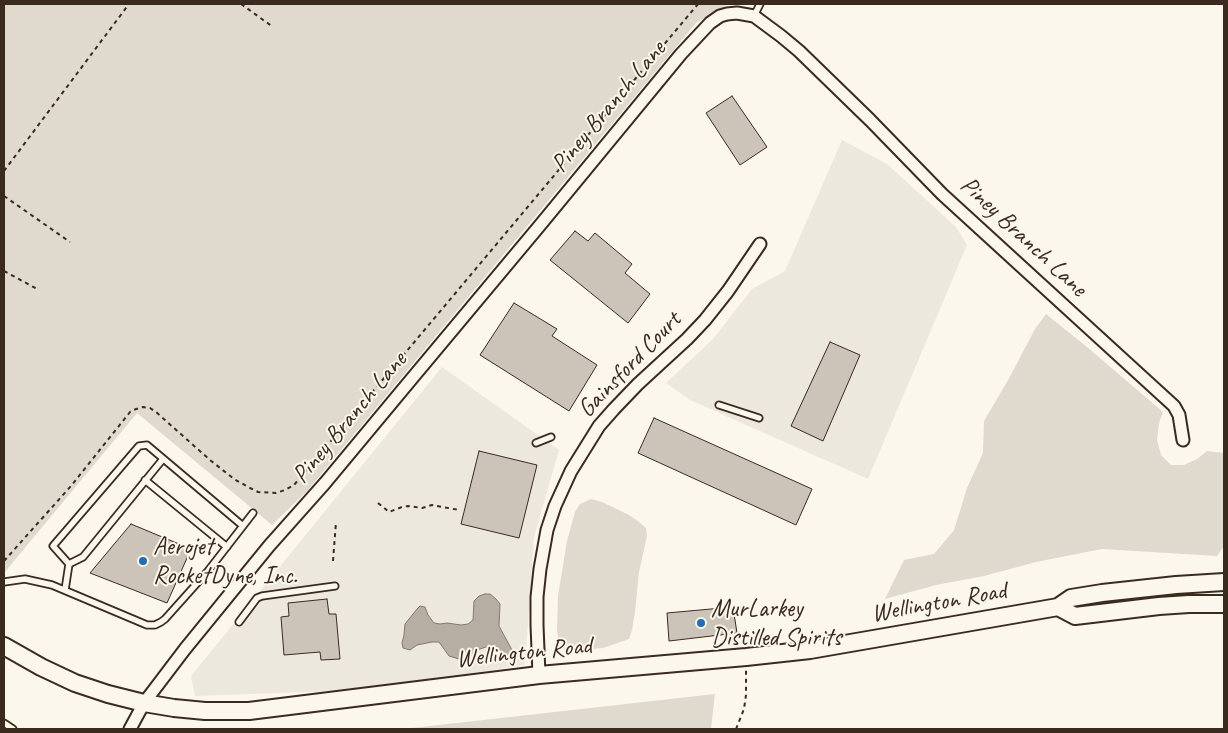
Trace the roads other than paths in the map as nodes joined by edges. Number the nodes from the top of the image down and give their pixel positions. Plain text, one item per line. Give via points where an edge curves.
1 (760, 4) edge
2 (754, 16) junction
3 (760, 244) dead end
4 (719, 405) dead end
5 (759, 418) dead end
6 (551, 437) dead end
7 (1183, 440) dead end
8 (536, 443) dead end
9 (163, 458) junction
10 (145, 480) junction
11 (253, 513) dead end
12 (243, 526) junction
13 (227, 547) junction
14 (69, 564) junction
15 (4, 582) edge
16 (1224, 582) edge
17 (335, 586) dead end
18 (65, 590) junction
19 (1224, 604) edge
20 (1058, 607) junction
21 (239, 622) dead end
22 (4, 646) edge
23 (539, 675) junction
24 (144, 703) junction
25 (4, 723) edge
26 (13, 729) edge
27 (130, 729) edge

1 - 2 lane
2 - 7 street, Piney Branch Lane via 798,51 942,194 1174,406 1179,415
2 - 24 street, Piney Branch Lane via 737,13 720,16 681,54 185,648
3 - 23 street, Gainsford Court via 705,320 599,426 568,476 550,522 540,569 537,597
4 - 5 lane
6 - 8 lane
9 - 10 lane
9 - 12 lane
9 - 14 lane via 147,445 139,446 53,546
10 - 13 lane
10 - 14 lane via 83,557
11 - 12 lane
12 - 13 lane
13 - 18 lane via 165,619 155,625 147,625
14 - 18 lane
15 - 18 lane via 25,579
16 - 20 main road, Wellington Road via 1102,593 1071,598
17 - 21 lane via 262,596
19 - 20 main road via 1159,606 1076,616
20 - 23 main road, Wellington Road via 819,649
22 - 24 main road, Wellington Road via 75,683
23 - 24 main road, Wellington Road via 249,711 205,711
24 - 27 street, Piney Branch Lane
25 - 26 lane

